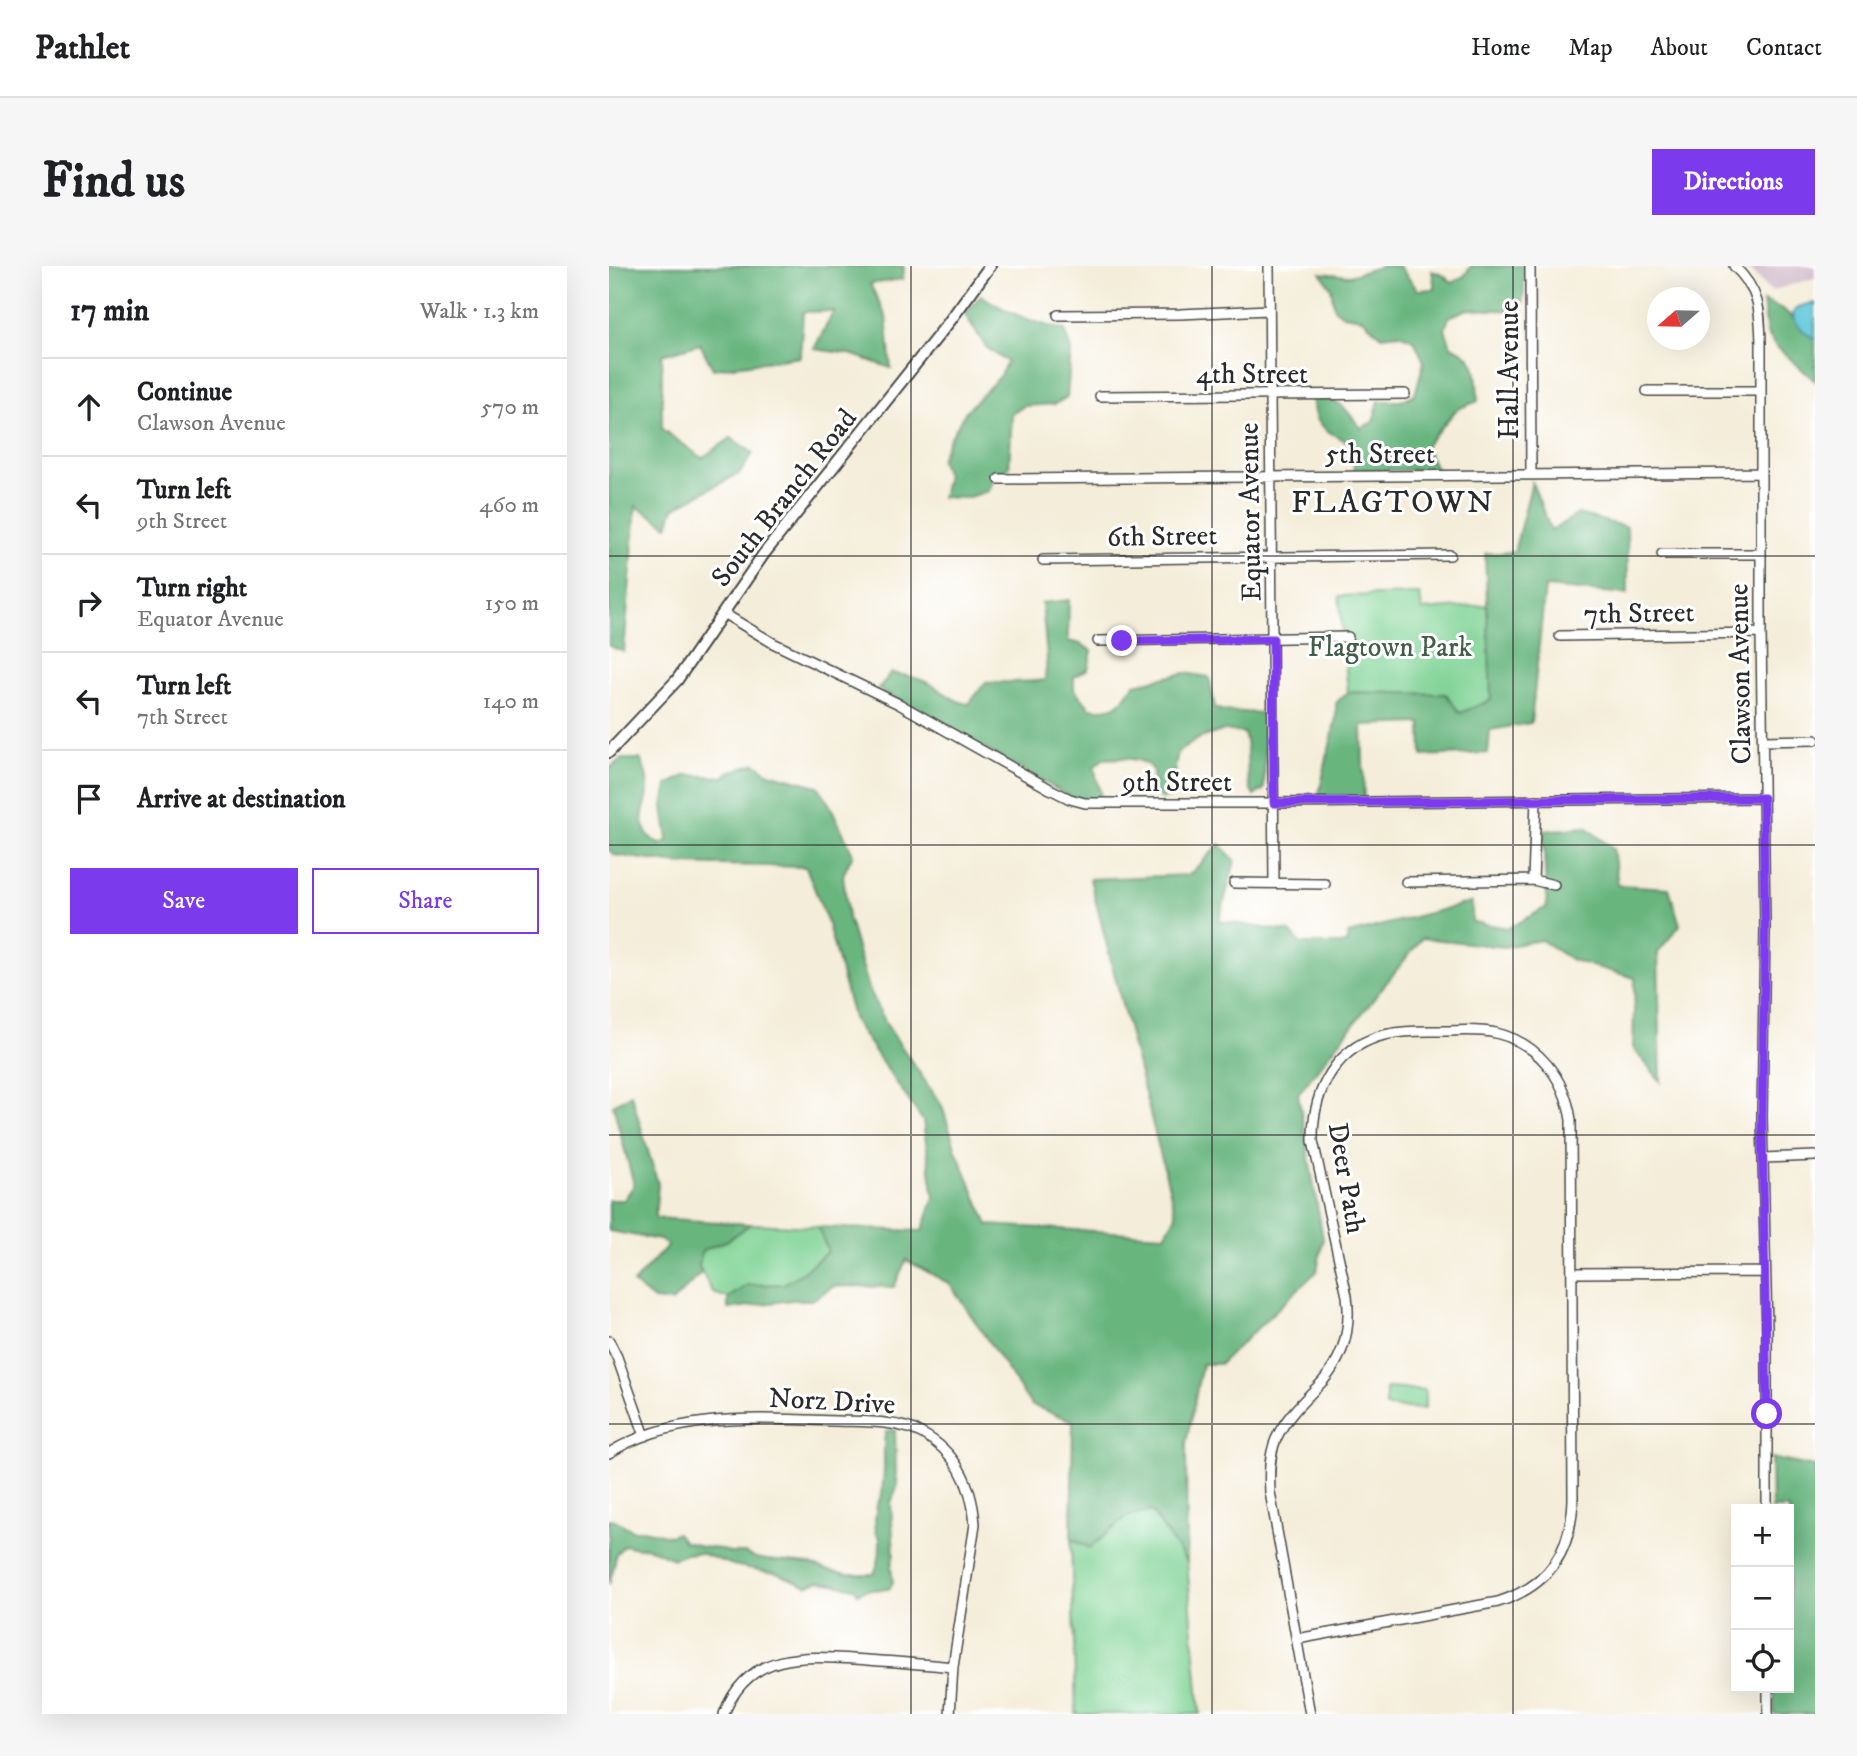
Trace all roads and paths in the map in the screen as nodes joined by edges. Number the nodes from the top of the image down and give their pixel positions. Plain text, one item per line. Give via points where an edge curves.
1 (990, 266) edge
2 (1269, 266) edge
3 (1530, 266) edge
4 (1734, 266) edge
5 (1269, 310) junction
6 (1058, 315) dead end
7 (1647, 391) dead end
8 (1761, 391) junction
9 (1405, 394) dead end
10 (1100, 396) dead end
11 (1271, 396) junction
12 (1761, 473) junction
13 (1531, 474) junction
14 (1271, 476) junction
15 (999, 479) dead end
16 (1662, 554) dead end
17 (1761, 554) junction
18 (1450, 555) dead end
19 (1272, 558) junction
20 (1043, 560) dead end
21 (723, 613) junction
22 (1761, 633) junction
23 (1560, 636) dead end
24 (1348, 637) dead end
25 (1273, 639) junction
26 (1098, 641) dead end
27 (1815, 740) edge
28 (1763, 741) junction
29 (609, 752) edge
30 (1763, 798) junction
31 (1536, 800) junction
32 (1274, 803) junction
33 (1533, 880) junction
34 (1406, 882) dead end
35 (1234, 883) dead end
36 (1274, 883) junction
37 (1325, 884) dead end
38 (1554, 885) dead end
39 (1815, 1156) edge
40 (1763, 1158) junction
41 (1765, 1272) junction
42 (1572, 1273) junction
43 (609, 1341) edge
44 (645, 1436) junction
45 (609, 1453) edge
46 (1767, 1504) edge
47 (1297, 1639) junction
48 (953, 1667) junction
49 (1768, 1693) edge
50 (724, 1714) edge
51 (950, 1714) edge
52 (1310, 1714) edge
53 (1768, 1714) edge

1 - 21 street, South Branch Road via 763,555
2 - 5 street, Equator Avenue
3 - 13 street, Hall Avenue
4 - 8 street, Clawson Avenue via 1746,278 1758,304
5 - 6 street
5 - 11 street, Equator Avenue
7 - 8 street
8 - 12 street, Clawson Avenue
9 - 11 street, 4th Street
10 - 11 street, 4th Street
11 - 14 street, Equator Avenue
12 - 13 street, 5th Street
12 - 17 street, Clawson Avenue
13 - 14 street, 5th Street
14 - 15 street, 5th Street
14 - 19 street, Equator Avenue
16 - 17 street
17 - 22 street, Clawson Avenue
18 - 19 street, 6th Street
19 - 20 street, 6th Street
19 - 25 street, Equator Avenue
21 - 29 street, South Branch Road via 677,680
21 - 32 street, 9th Street via 1070,800 1099,804
22 - 23 street, 7th Street
22 - 28 street, Clawson Avenue
24 - 25 street
25 - 26 street
25 - 32 street, Equator Avenue
27 - 28 street
28 - 30 street, Clawson Avenue
30 - 31 street, 9th Street
30 - 40 street, Clawson Avenue
31 - 32 street, 9th Street
31 - 33 street
32 - 36 street, Equator Avenue
33 - 34 street
33 - 38 street
35 - 36 street
36 - 37 street
39 - 40 street
40 - 41 street, Clawson Avenue
41 - 42 street
41 - 46 street, Clawson Avenue
42 - 47 street, Deer Path via 1572,1519 1554,1565 1534,1586 1498,1602
42 - 47 street, Deer Path via 1571,1120 1565,1092 1541,1058 1519,1042 1494,1033 1412,1031 1376,1037 1337,1064 1317,1101 1313,1141 1347,1296 1347,1336 1332,1369 1281,1429 1269,1475
43 - 44 street
44 - 45 street, Norz Drive
44 - 48 street, Norz Drive via 687,1425 753,1419 897,1424 935,1442 955,1461 974,1506
47 - 52 street, Deer Path
48 - 50 street via 793,1658 752,1675
48 - 51 street, Norz Drive
49 - 53 street

